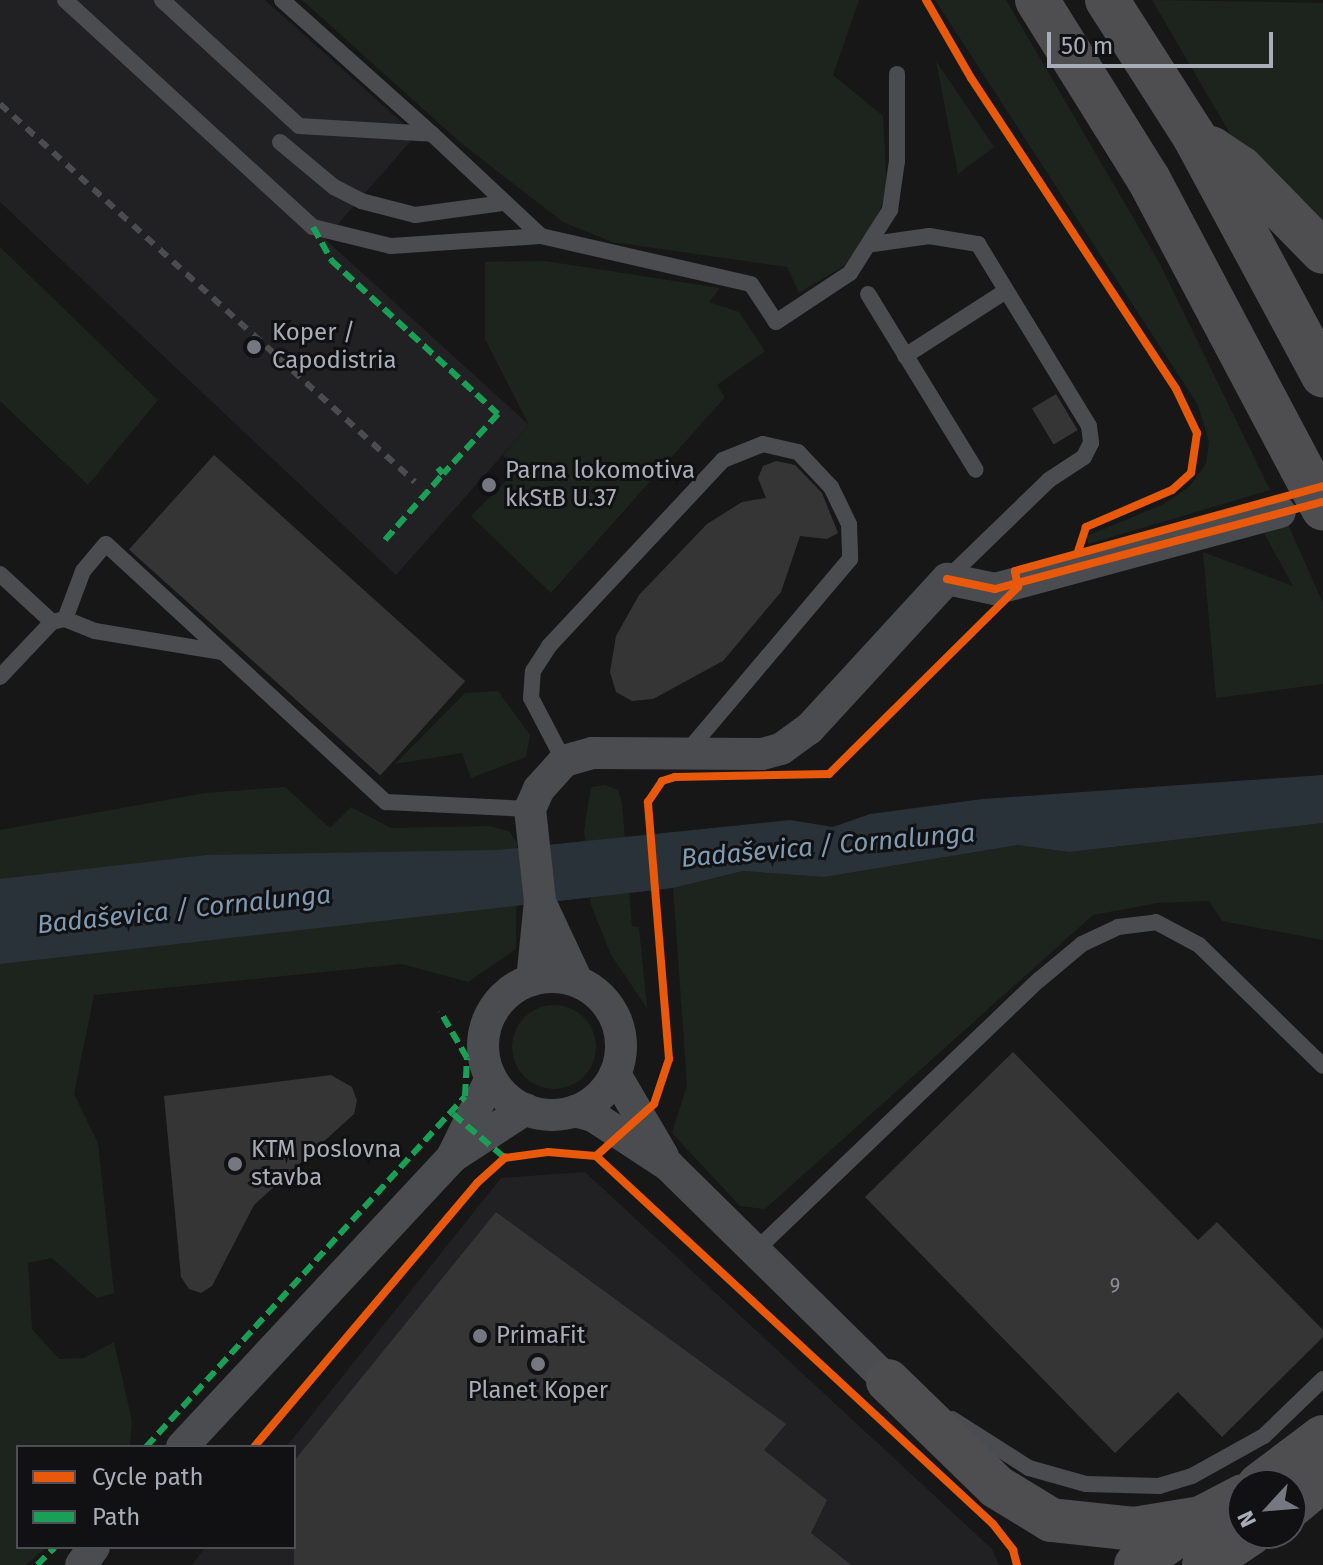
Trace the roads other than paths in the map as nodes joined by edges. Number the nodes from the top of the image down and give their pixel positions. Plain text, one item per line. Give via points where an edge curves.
1 (65, 0) edge
2 (162, 0) edge
3 (282, 0) edge
4 (1037, 0) edge
5 (1107, 0) edge
6 (897, 74) dead end
7 (432, 134) junction
8 (1194, 136) junction
9 (280, 142) dead end
10 (504, 203) junction
11 (541, 236) junction
12 (873, 244) junction
13 (1323, 252) edge
14 (1006, 291) junction
15 (868, 294) dead end
16 (905, 356) junction
17 (1323, 376) edge
18 (976, 470) dead end
19 (1323, 509) edge
20 (1280, 512) dead end
21 (0, 574) edge
22 (947, 579) junction
23 (59, 620) junction
24 (223, 653) junction
25 (0, 677) edge
26 (684, 755) junction
27 (564, 761) junction
28 (530, 809) junction
29 (540, 901) junction
30 (532, 980) junction
31 (577, 981) junction
32 (1323, 1066) edge
33 (615, 1074) junction
34 (491, 1078) junction
35 (526, 1109) junction
36 (575, 1111) junction
37 (452, 1157) junction
38 (669, 1166) junction
39 (755, 1251) junction
40 (1323, 1379) edge
41 (888, 1381) junction
42 (1323, 1437) edge
43 (184, 1445) edge
44 (1280, 1469) edge
45 (1323, 1480) edge
46 (1307, 1493) edge
47 (1227, 1504) edge
48 (1201, 1518) junction
49 (1228, 1549) edge
50 (1136, 1565) edge
51 (1204, 1565) edge

1 - 11 lane via 313,227 391,246
2 - 7 lane via 299,126
3 - 7 lane
4 - 19 highway via 1148,178
5 - 8 highway
6 - 12 lane via 897,161 890,210
7 - 10 lane
8 - 13 highway via 1241,168
8 - 17 highway
9 - 10 lane via 334,187 361,201 415,215
10 - 11 lane
11 - 12 lane via 751,284 776,322 850,273
12 - 14 lane via 929,236 978,244
14 - 16 lane
14 - 22 lane via 1089,426 1091,443 1075,466 1049,480
15 - 16 lane
16 - 18 lane
20 - 22 street via 995,589
21 - 23 lane
22 - 26 street via 809,729 781,749
23 - 24 lane
23 - 24 lane via 83,571 106,544
23 - 25 lane
24 - 28 lane via 386,802
26 - 27 street via 592,753
26 - 27 lane via 850,559 849,524 831,487 798,452 763,444 723,460 549,646 533,671 531,698
27 - 28 street via 539,789
28 - 29 street
29 - 30 street
29 - 31 street
30 - 31 street
30 - 34 street via 515,988 492,1013 483,1043
31 - 33 street via 601,997 616,1020 621,1047
32 - 39 lane via 1199,945 1156,922 1118,927 1082,944 1039,980
33 - 36 street via 599,1097
33 - 38 street
34 - 35 street via 506,1097
34 - 37 street
35 - 36 street via 546,1115
35 - 37 street
36 - 38 street via 593,1116
37 - 43 street
38 - 39 street
39 - 41 street
40 - 41 lane via 1264,1436 1229,1458 1192,1476 1131,1488 1086,1484 1029,1468
41 - 48 highway via 997,1487 1051,1520 1134,1529
42 - 44 highway
45 - 46 highway
47 - 48 highway
48 - 50 highway
49 - 51 highway

